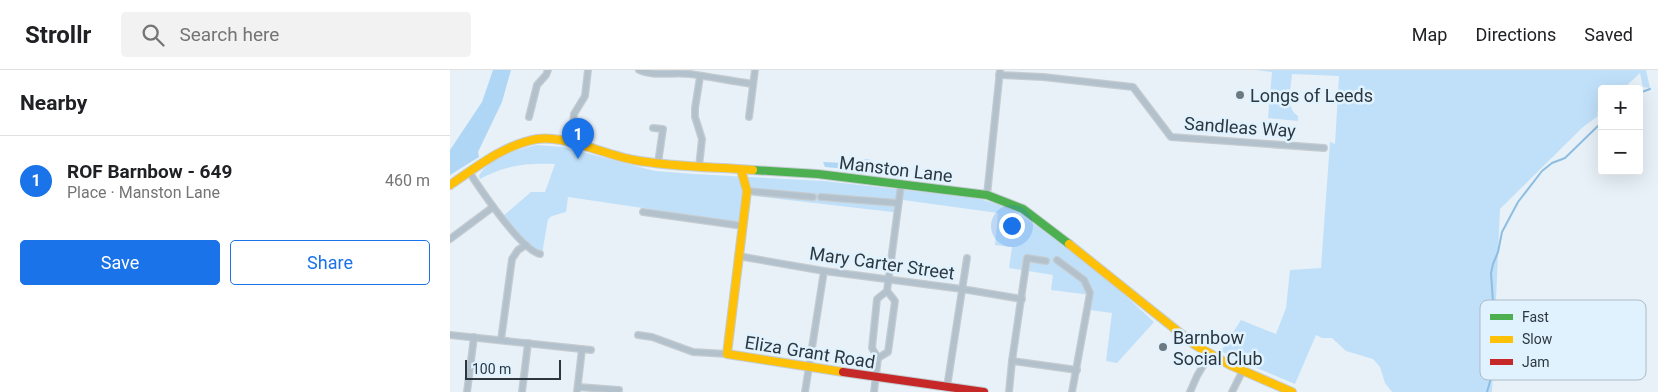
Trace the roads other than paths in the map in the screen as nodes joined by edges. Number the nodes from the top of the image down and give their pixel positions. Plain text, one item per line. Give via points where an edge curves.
1 (548, 70) edge
2 (588, 70) edge
3 (639, 70) edge
4 (755, 70) edge
5 (1000, 73) edge
6 (700, 77) junction
7 (753, 84) junction
8 (529, 117) dead end
9 (749, 117) dead end
10 (653, 128) dead end
11 (571, 142) junction
12 (1324, 148) dead end
13 (658, 163) junction
14 (699, 167) junction
15 (741, 170) junction
16 (469, 172) junction
17 (450, 184) edge
18 (901, 185) junction
19 (747, 191) junction
20 (987, 195) junction
21 (813, 197) dead end
22 (821, 197) dead end
23 (898, 204) junction
24 (493, 206) junction
25 (643, 212) dead end
26 (743, 226) junction
27 (450, 239) edge
28 (526, 244) junction
29 (540, 254) dead end
30 (738, 256) junction
31 (967, 258) dead end
32 (1057, 260) dead end
33 (1046, 261) dead end
34 (824, 272) junction
35 (888, 280) junction
36 (962, 289) junction
37 (887, 291) junction
38 (1022, 299) junction
39 (450, 335) edge
40 (638, 335) dead end
41 (474, 337) junction
42 (500, 340) junction
43 (528, 343) junction
44 (582, 349) junction
45 (591, 350) dead end
46 (727, 354) junction
47 (1210, 354) junction
48 (878, 358) junction
49 (1012, 361) junction
50 (808, 366) junction
51 (1077, 370) junction
52 (1243, 370) junction
53 (876, 378) junction
54 (947, 387) junction
55 (578, 389) edge
56 (619, 390) dead end
57 (467, 392) edge
58 (522, 392) edge
59 (804, 392) edge
60 (874, 392) edge
61 (984, 392) edge
62 (1009, 392) edge
63 (1072, 392) edge
64 (1190, 392) edge
65 (1232, 392) edge
66 (1292, 392) edge

1 - 8 street via 538,85
2 - 11 street via 585,96 574,114
3 - 6 street
4 - 7 street
5 - 12 street, Sandleas Way via 1133,86 1171,137
5 - 20 street, Sandleas Way
6 - 7 street
6 - 14 street via 694,108 702,139
7 - 9 street
10 - 13 street via 663,129
11 - 13 street, Manston Lane via 633,160
11 - 16 street, Manston Lane via 539,138 523,142 496,154
13 - 14 street, Manston Lane
14 - 15 street, Manston Lane
15 - 18 street, Manston Lane via 818,174
15 - 19 street, Eliza Grant Road
16 - 17 street, Manston Lane
16 - 24 street
18 - 20 street, Manston Lane
18 - 23 street
19 - 21 street
19 - 26 street, Eliza Grant Road
20 - 47 street, Manston Lane via 1023,209 1040,221
22 - 23 street
23 - 35 street
24 - 27 street
24 - 28 street
25 - 26 street
26 - 30 street, Eliza Grant Road
28 - 29 street
28 - 42 street via 512,259
30 - 34 street, Mary Carter Street
30 - 46 street, Eliza Grant Road
31 - 36 street
32 - 51 street via 1084,280 1090,293
33 - 38 street via 1027,258
34 - 35 street, Mary Carter Street
34 - 50 street
35 - 36 street, Mary Carter Street
35 - 37 street
36 - 38 street, Mary Carter Street
36 - 54 street
37 - 48 street via 877,299 872,348
37 - 48 street via 895,301 894,310 888,352
38 - 49 street
39 - 41 street
40 - 46 street via 693,352
41 - 42 street
41 - 57 street
42 - 43 street
43 - 44 street
43 - 58 street
44 - 45 street
44 - 55 street
46 - 50 street, Eliza Grant Road
47 - 52 street, Manston Lane
47 - 64 street
48 - 53 street
49 - 51 street
49 - 62 street
50 - 53 street, Eliza Grant Road
50 - 59 street
51 - 63 street
52 - 65 street
52 - 66 street, Manston Lane
53 - 54 street, Eliza Grant Road
53 - 60 street
54 - 61 street, Eliza Grant Road
55 - 56 street

